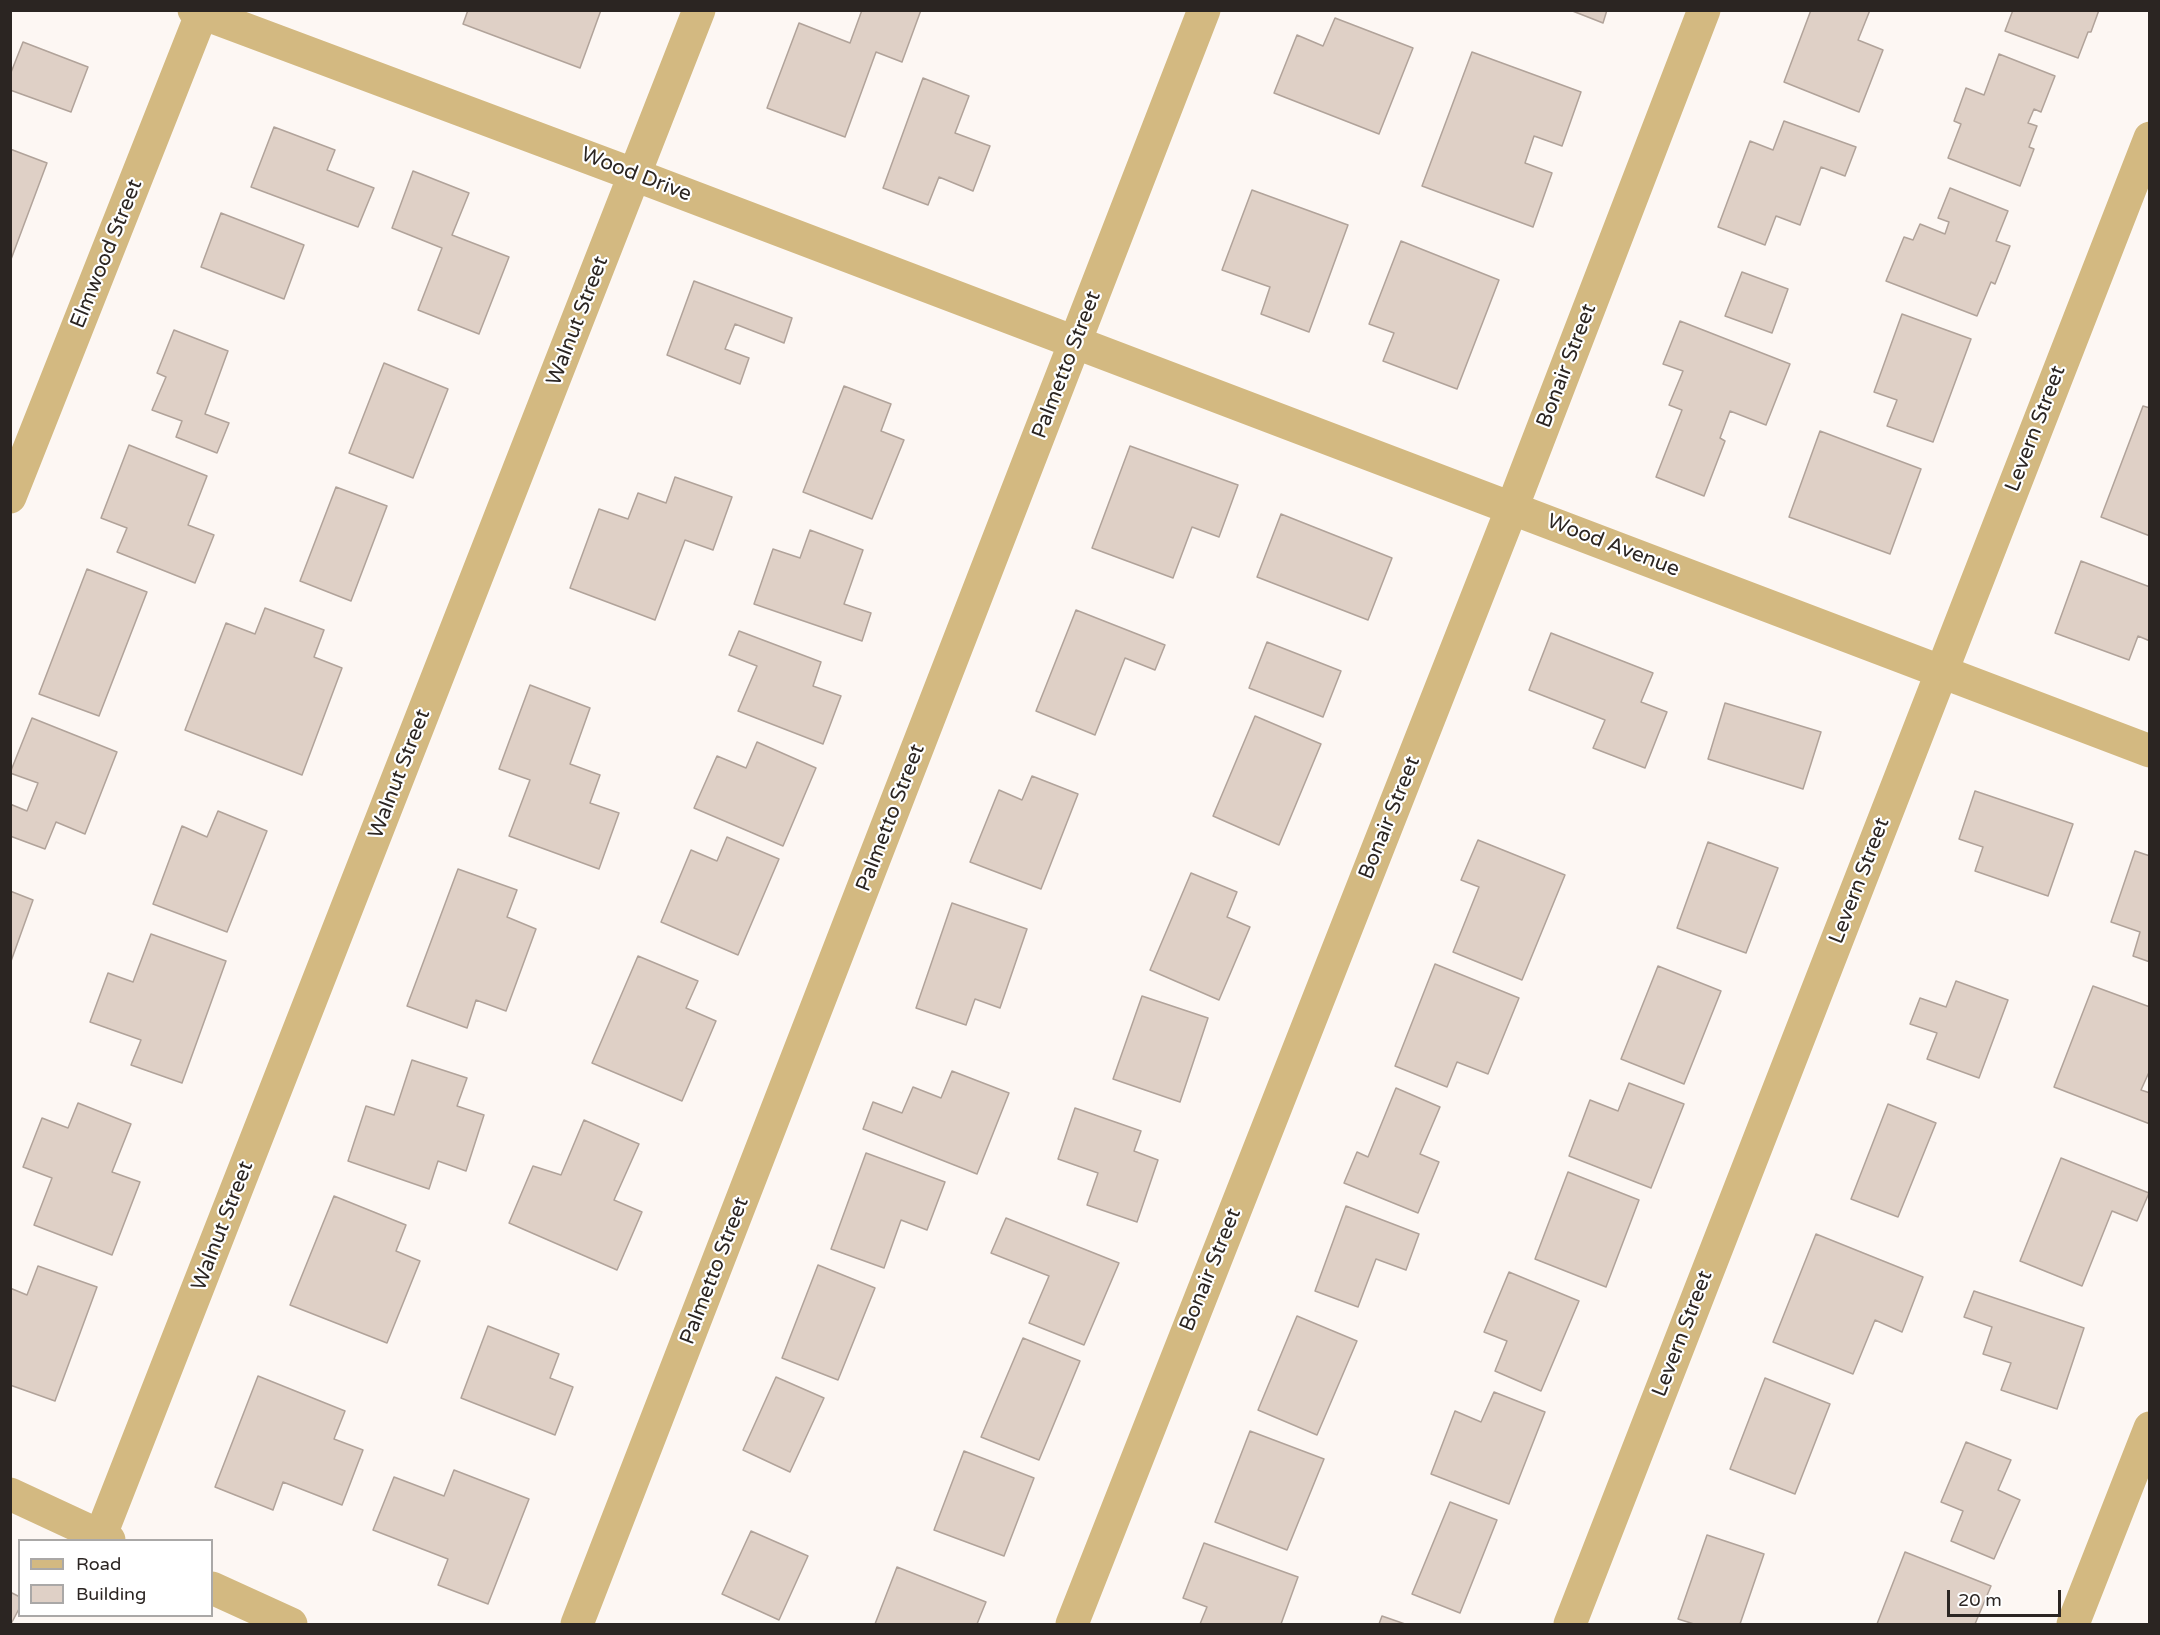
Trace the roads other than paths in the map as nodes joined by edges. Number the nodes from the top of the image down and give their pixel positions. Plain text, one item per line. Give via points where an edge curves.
1 (699, 10) edge
2 (1204, 10) edge
3 (1704, 10) edge
4 (200, 11) edge
5 (2150, 138) edge
6 (635, 175) junction
7 (1075, 344) junction
8 (10, 497) edge
9 (1512, 508) junction
10 (1942, 670) junction
11 (2150, 751) edge
12 (2150, 1428) edge
13 (10, 1494) edge
14 (105, 1539) edge
15 (213, 1588) edge
16 (291, 1624) edge
17 (579, 1624) edge
18 (1072, 1624) edge
19 (1570, 1624) edge
20 (2073, 1624) edge

1 - 6 street, Walnut Street
2 - 7 street, Palmetto Street
3 - 9 street, Bonair Street
4 - 6 street, Wood Drive
4 - 8 street, Elmwood Street
5 - 10 street, Levern Street
6 - 7 street, Wood Drive
6 - 14 street, Walnut Street
7 - 9 street, Wood Avenue
7 - 17 street, Palmetto Street
9 - 10 street, Wood Avenue
9 - 18 street, Bonair Street
10 - 11 street, Wood Avenue
10 - 19 street, Levern Street
12 - 20 street
13 - 14 street
15 - 16 street

